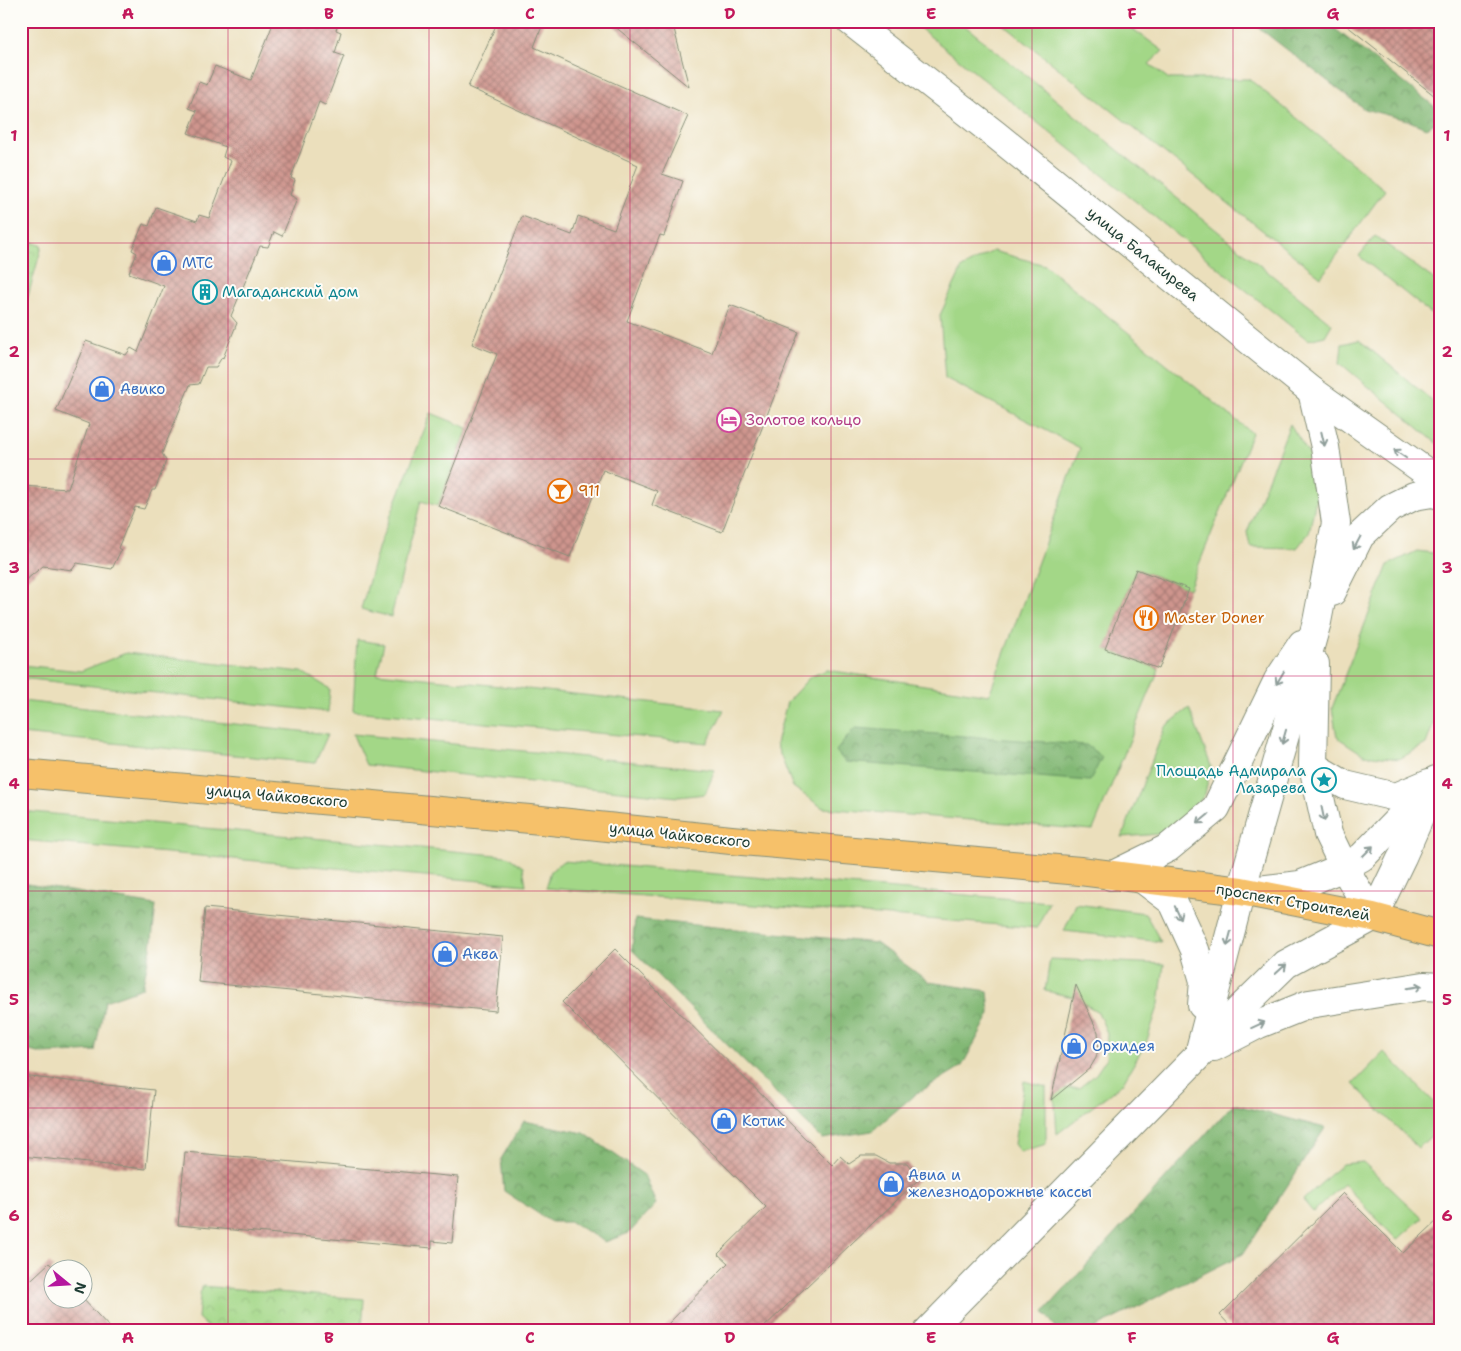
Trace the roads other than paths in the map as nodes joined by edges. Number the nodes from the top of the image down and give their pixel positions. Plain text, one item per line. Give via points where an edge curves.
1 (850, 21) edge
2 (1312, 391) junction
3 (1440, 482) edge
4 (1440, 495) edge
5 (1316, 622) junction
6 (1313, 766) junction
7 (21, 773) edge
8 (1438, 777) edge
9 (1344, 867) junction
10 (1111, 876) junction
11 (1144, 880) junction
12 (1241, 892) junction
13 (1373, 916) junction
14 (1440, 935) edge
15 (1440, 987) edge
16 (1199, 1055) junction
17 (929, 1330) edge

1 - 2 street, улица Балакирева
3 -> 2 street, улица Балакирева
2 -> 5 street via 1325,448 1336,523
4 -> 5 street via 1414,496 1390,508 1360,536
5 - 6 street
5 -> 10 street via 1278,680 1216,808 1168,848
5 -> 12 street
6 - 8 street via 1345,785 1396,797
6 -> 9 street via 1328,834
7 - 10 main road, улица Чайковского
9 -> 8 street via 1362,857
8 - 13 street
9 - 12 street via 1300,885
9 - 13 street
10 - 11 main road, улица Чайковского
11 - 12 main road, проспект Строителей
11 -> 16 street via 1172,902 1195,950 1204,981
12 - 13 main road, проспект Строителей
12 -> 16 street
13 - 14 main road, проспект Строителей
16 -> 13 street via 1286,964
16 -> 15 street via 1251,1028 1309,1004 1424,986
16 - 17 street

